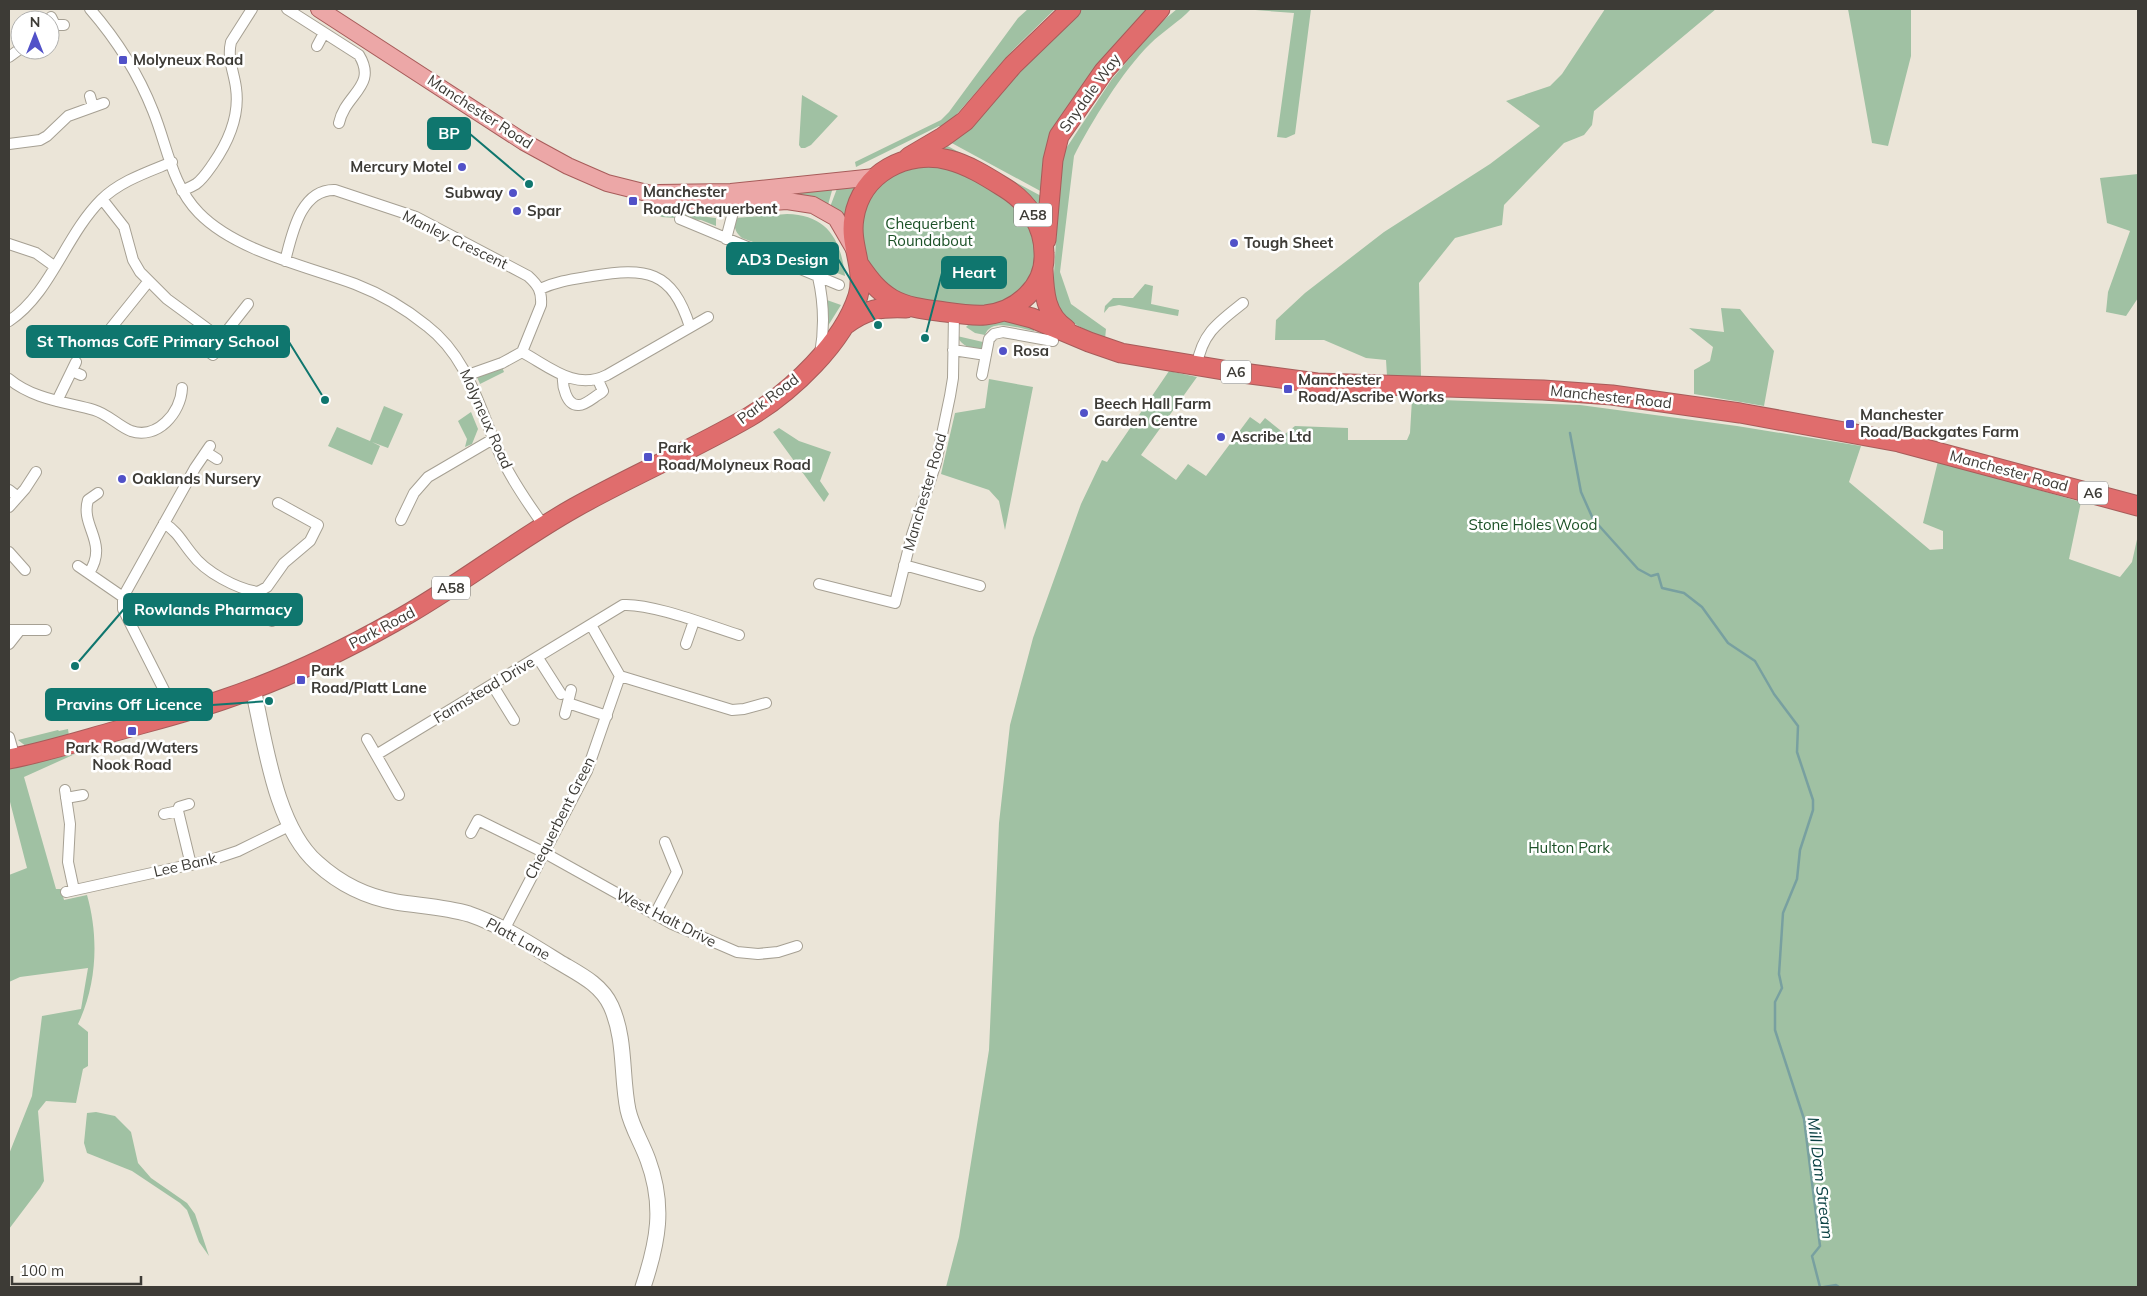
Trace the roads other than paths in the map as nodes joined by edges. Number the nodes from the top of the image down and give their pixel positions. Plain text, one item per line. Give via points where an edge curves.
1 (252, 9) edge
2 (286, 9) edge
3 (319, 9) edge
4 (1071, 9) edge
5 (1160, 9) edge
6 (93, 10) edge
7 (324, 33) junction
8 (317, 46) dead end
9 (104, 103) dead end
10 (340, 123) dead end
11 (9, 144) edge
12 (903, 160) junction
13 (172, 162) junction
14 (876, 177) junction
15 (182, 191) junction
16 (732, 198) junction
17 (102, 199) junction
18 (680, 219) dead end
19 (726, 239) junction
20 (9, 244) edge
21 (857, 258) junction
22 (1044, 260) junction
23 (285, 261) junction
24 (54, 266) junction
25 (818, 276) junction
26 (148, 282) junction
27 (839, 285) dead end
28 (540, 289) junction
29 (1243, 303) dead end
30 (248, 304) dead end
31 (922, 309) junction
32 (1005, 310) junction
33 (954, 313) junction
34 (708, 317) dead end
35 (9, 321) edge
36 (845, 325) junction
37 (690, 327) junction
38 (220, 334) junction
39 (1077, 337) junction
40 (103, 338) dead end
41 (1053, 341) dead end
42 (201, 346) dead end
43 (953, 350) junction
44 (522, 352) junction
45 (986, 355) junction
46 (820, 357) junction
47 (1197, 365) junction
48 (76, 369) dead end
49 (468, 375) junction
50 (563, 375) junction
51 (982, 376) dead end
52 (9, 379) edge
53 (598, 380) junction
54 (182, 388) dead end
55 (57, 401) junction
56 (493, 439) junction
57 (217, 459) dead end
58 (36, 472) dead end
59 (9, 490) edge
60 (98, 493) dead end
61 (18, 497) junction
62 (278, 503) dead end
63 (2138, 506) edge
64 (9, 507) edge
65 (401, 520) dead end
66 (164, 523) junction
67 (544, 526) junction
68 (9, 552) edge
69 (904, 565) junction
70 (78, 566) dead end
71 (89, 573) junction
72 (19, 579) dead end
73 (819, 584) dead end
74 (980, 586) dead end
75 (260, 592) junction
76 (123, 597) junction
77 (694, 621) junction
78 (272, 622) dead end
79 (591, 625) junction
80 (9, 630) edge
81 (20, 630) junction
82 (46, 630) dead end
83 (739, 635) dead end
84 (9, 644) edge
85 (686, 644) dead end
86 (538, 658) junction
87 (620, 676) junction
88 (492, 686) junction
89 (253, 689) junction
90 (568, 703) junction
91 (766, 703) dead end
92 (565, 714) dead end
93 (174, 715) junction
94 (606, 716) junction
95 (509, 718) dead end
96 (9, 737) edge
97 (367, 739) dead end
98 (376, 755) junction
99 (12, 759) edge
100 (399, 794) dead end
101 (83, 795) dead end
102 (189, 804) dead end
103 (178, 811) junction
104 (164, 814) dead end
105 (291, 824) junction
106 (471, 833) dead end
107 (665, 842) dead end
108 (543, 852) junction
109 (191, 865) junction
110 (655, 914) junction
111 (504, 930) junction
112 (797, 946) dead end
113 (643, 1287) edge

1 - 15 street via 229,48 236,94 230,136 205,175
2 - 7 street
3 - 16 main road, Manchester Road via 524,142 568,166 608,183 651,194
4 - 12 highway, A58 via 1013,65 965,121
5 - 22 highway, Snydale Way / A58 via 1104,71 1059,136 1053,160
6 - 13 street, Molyneux Road via 116,40 143,87
7 - 8 street
7 - 10 street via 359,55 365,66 365,78 338,110
9 - 11 street via 91,101 40,140
12 - 14 highway, A58
12 - 22 highway, A58 via 951,160 1019,198 1030,210 1039,229
13 - 15 street, Molyneux Road
13 - 17 street via 122,184
14 - 16 main road, Manchester Road
14 - 21 highway, A58 via 864,190 854,217 852,232
15 - 23 street, Molyneux Road via 199,214 222,231
16 - 19 street
16 - 21 main road, Manchester Road via 814,205 836,218
17 - 24 street via 79,226
17 - 26 street via 124,227 136,266
18 - 19 street
19 - 25 street
20 - 24 street via 36,252
21 - 31 highway, A58 via 881,292
21 - 36 highway, Park Road / A58 via 860,285
22 - 32 highway, A58 via 1037,283 1029,294
22 - 39 highway, Manchester Road / A6 via 1044,293 1050,311 1062,327
23 - 28 street, Manley Crescent via 303,210 317,194 335,190 416,218 528,276
23 - 49 street, Molyneux Road via 356,284 394,303 428,326
24 - 35 street via 33,300
25 - 27 street
25 - 46 street via 824,307
26 - 38 street via 212,332
26 - 40 street
28 - 37 street via 556,282 618,272 649,274 665,282 679,298
28 - 44 street via 541,305
29 - 47 street via 1215,326 1204,340
30 - 38 street via 230,329
31 - 33 highway, A58
31 - 36 highway, Park Road / A58 via 880,308
32 - 33 highway, A58 via 982,315
32 - 39 highway, Manchester Road / A6
33 - 43 street, Manchester Road
34 - 37 street
36 - 46 highway, Park Road / A58
37 - 53 street
38 - 42 street via 220,345 212,355
39 - 47 highway, Manchester Road / A6 via 1122,353
41 - 45 street via 998,332 989,339
43 - 45 street
43 - 69 street, Manchester Road via 953,378 936,463
44 - 49 street
44 - 50 street
45 - 51 street
46 - 67 highway, Park Road / A58 via 757,412
47 - 63 highway, Manchester Road / A6 via 1317,383 1553,391 1684,404 1885,439
48 - 55 street
49 - 56 street, Molyneux Road
50 - 53 street via 585,382
50 - 53 street via 563,389 571,402 577,405 603,391
52 - 55 street via 25,391
54 - 55 street via 181,400 171,417 155,429 140,433 128,430 103,413
56 - 65 street via 428,477 414,494
56 - 67 street, Molyneux Road via 509,472
57 - 66 street via 208,449
58 - 61 street
59 - 61 street
60 - 71 street via 88,500 86,508 96,554 95,564
61 - 64 street
62 - 75 street via 318,525 310,541 284,563
66 - 75 street via 179,534 199,563 216,576
66 - 76 street
67 - 89 highway, Park Road / A58 via 392,624 326,658
68 - 72 street via 29,570
69 - 73 street, Manchester Road via 895,603
69 - 74 street
70 - 71 street
71 - 76 street
75 - 78 street
76 - 93 street via 123,609
77 - 79 street, Farmstead Drive via 624,605
77 - 83 street, Farmstead Drive
77 - 85 street
79 - 86 street, Farmstead Drive
79 - 87 street
80 - 81 street
81 - 82 street
81 - 84 street
86 - 88 street, Farmstead Drive
86 - 90 street via 566,692
87 - 91 street via 732,710
87 - 94 street, Chequerbent Green
88 - 95 street
88 - 98 street, Farmstead Drive
89 - 93 highway, Park Road / A58
89 - 105 street, Platt Lane via 270,770
90 - 92 street
90 - 94 street
93 - 99 highway, Park Road / A58
94 - 108 street, Chequerbent Green via 587,771
96 - 99 street
97 - 98 street
98 - 100 street
101 - 109 street, Lee Bank via 65,794 70,824 70,891
102 - 103 street via 179,807
103 - 104 street
103 - 109 street
105 - 109 street, Lee Bank via 238,851
105 - 111 street, Platt Lane via 313,860 353,888 395,902 458,911
106 - 108 street, West Halt Drive via 478,820
107 - 110 street via 677,872
108 - 110 street, West Halt Drive
108 - 111 street, Chequerbent Green
110 - 112 street, West Halt Drive via 737,952 778,952
111 - 113 street, Platt Lane via 593,983 612,1008 623,1060 628,1111 649,1162 659,1215

